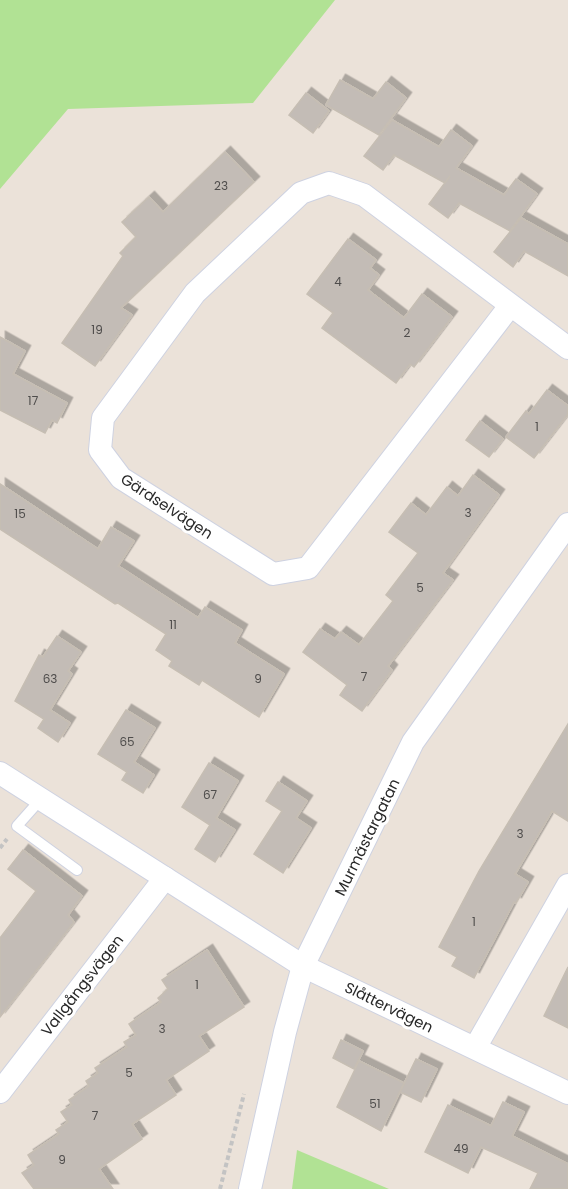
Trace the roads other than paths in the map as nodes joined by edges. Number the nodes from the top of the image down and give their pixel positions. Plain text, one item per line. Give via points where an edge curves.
1 (510, 306) junction
2 (568, 348) edge
3 (568, 524) edge
4 (0, 773) edge
5 (41, 799) junction
6 (77, 870) dead end
7 (165, 878) junction
8 (568, 885) edge
9 (303, 966) junction
10 (475, 1048) junction
11 (0, 1092) edge
12 (568, 1093) edge
13 (250, 1189) edge

1 - 1 street, Gärdselvägen via 364,195 329,183 302,193 195,293 103,418 100,450 121,478 273,574 308,568
1 - 2 street, Gärdselvägen
3 - 9 street, Murmästargatan via 413,742
4 - 5 street
5 - 6 lane via 17,826
5 - 7 street
7 - 9 street
7 - 11 street, Vallgångsvägen
8 - 10 street
9 - 10 street, Slåttervägen
9 - 13 street, Murmästargatan
10 - 12 street, Slåttervägen

